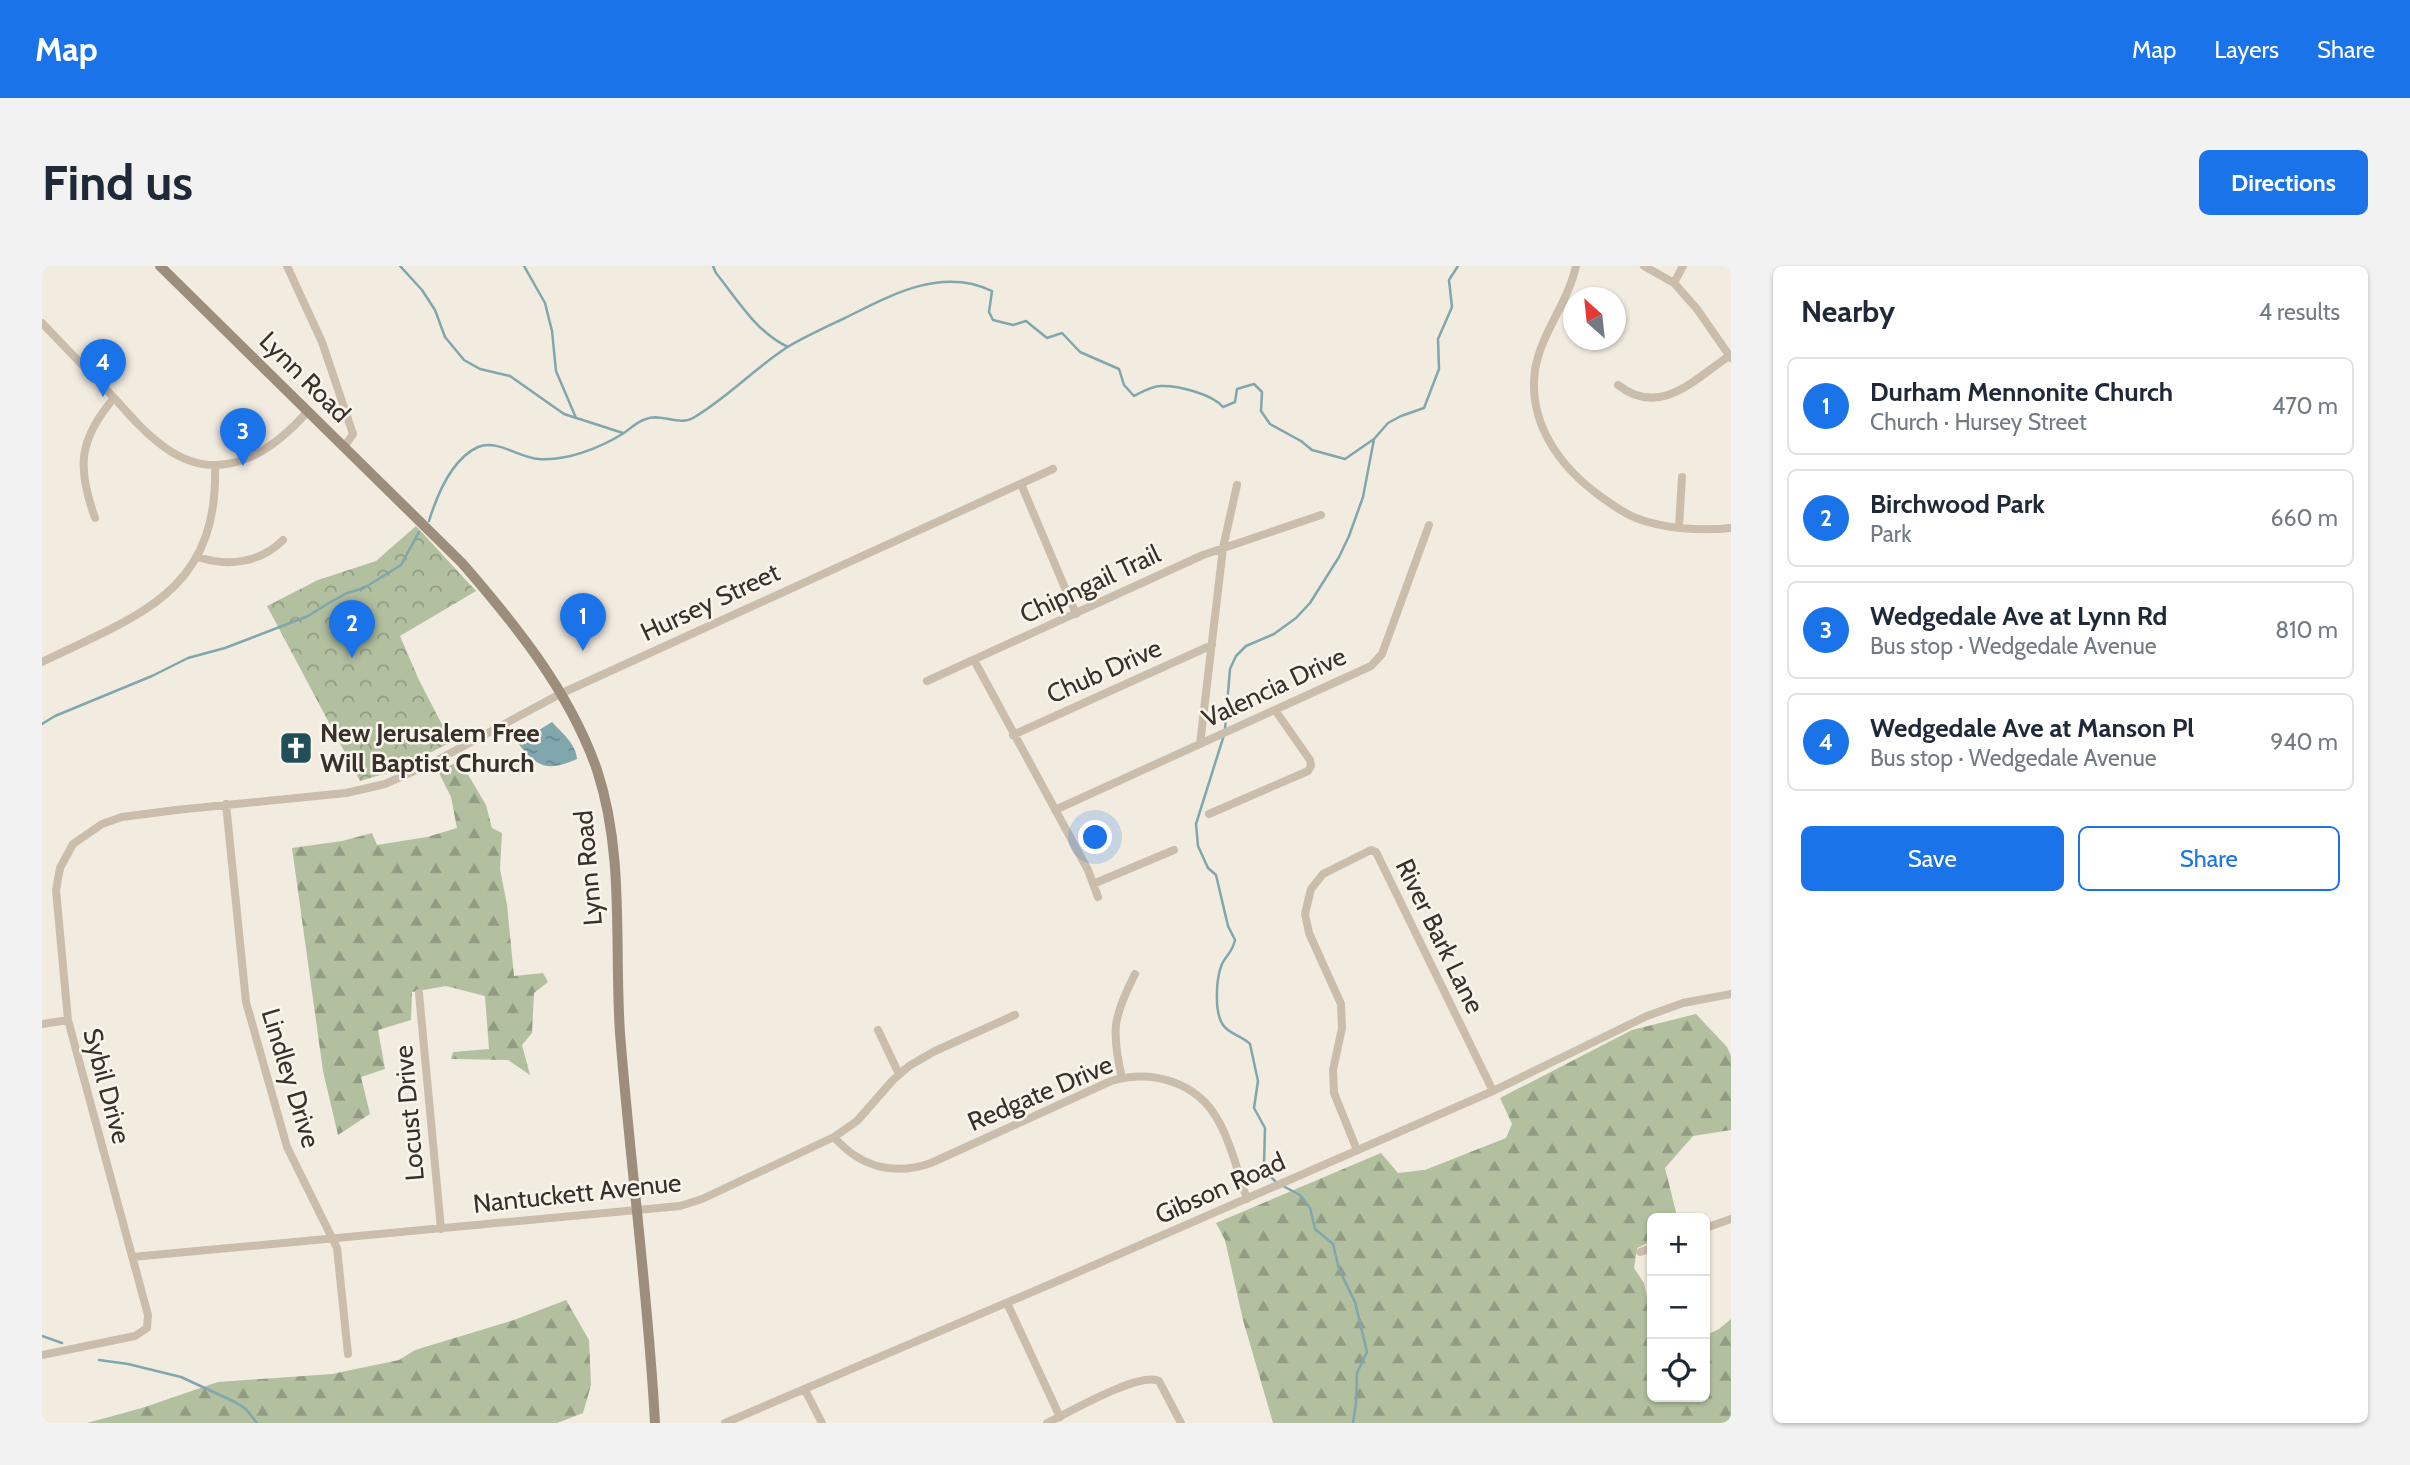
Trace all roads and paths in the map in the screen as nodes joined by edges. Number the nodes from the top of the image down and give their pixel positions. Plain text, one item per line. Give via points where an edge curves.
1 (160, 266) edge
2 (287, 266) edge
3 (1576, 266) edge
4 (1644, 266) edge
5 (1683, 266) edge
6 (1674, 282) junction
7 (42, 323) edge
8 (1730, 357) edge
9 (1618, 385) dead end
10 (114, 398) junction
11 (308, 411) junction
12 (344, 447) junction
13 (215, 465) junction
14 (1053, 469) dead end
15 (1682, 477) dead end
16 (1021, 484) junction
17 (1237, 485) dead end
18 (1321, 514) dead end
19 (95, 518) dead end
20 (1429, 525) dead end
21 (1679, 527) junction
22 (1731, 528) edge
23 (283, 540) dead end
24 (1223, 548) junction
25 (198, 556) junction
26 (1076, 614) junction
27 (1212, 645) junction
28 (974, 660) junction
29 (42, 663) edge
30 (927, 681) dead end
31 (560, 694) junction
32 (1275, 710) junction
33 (1013, 735) junction
34 (1200, 744) junction
35 (226, 804) junction
36 (1055, 810) junction
37 (1209, 814) dead end
38 (1174, 850) dead end
39 (68, 852) joint
40 (1093, 884) junction
41 (1098, 897) dead end
42 (1135, 974) dead end
43 (419, 993) dead end
44 (1731, 994) edge
45 (1015, 1015) dead end
46 (68, 1020) junction
47 (42, 1024) edge
48 (877, 1030) dead end
49 (899, 1074) junction
50 (1122, 1078) junction
51 (1493, 1091) junction
52 (835, 1137) junction
53 (1357, 1150) junction
54 (1247, 1199) junction
55 (637, 1211) junction
56 (1731, 1219) edge
57 (1710, 1226) edge
58 (441, 1229) junction
59 (334, 1239) junction
60 (1647, 1250) edge
61 (1640, 1252) dead end
62 (132, 1257) junction
63 (1007, 1303) junction
64 (348, 1354) dead end
65 (42, 1356) edge
66 (805, 1390) junction
67 (1060, 1417) junction
68 (655, 1423) edge
69 (725, 1423) edge
70 (822, 1423) edge
71 (1047, 1423) edge
72 (1181, 1423) edge

1 - 11 street, Lynn Road
2 - 12 street via 344,405 353,434
3 - 21 street via 1537,362 1535,402 1543,430 1567,469 1605,500 1633,517
4 - 6 street
5 - 6 street
6 - 8 street
7 - 10 street
8 - 9 street via 1666,396 1640,397
10 - 13 street via 171,452
10 - 19 street via 90,433 83,457 85,490
11 - 12 street, Lynn Road
11 - 13 street via 251,459
12 - 31 street, Lynn Road via 475,578 527,643
13 - 25 street via 214,505
14 - 16 street, Hursey Street
15 - 21 street
16 - 26 street
16 - 31 street, Hursey Street
17 - 24 street
18 - 24 street, Chipngail Trail
20 - 32 street, Valencia Drive via 1378,660
21 - 22 street
23 - 25 street via 249,561 223,562
24 - 26 street, Chipngail Trail
24 - 27 street
25 - 29 street via 154,606
26 - 28 street, Chipngail Trail
27 - 33 street, Chub Drive
27 - 34 street
28 - 30 street, Chipngail Trail
28 - 33 street
31 - 35 street, Hursey Street via 385,785
31 - 55 street, Lynn Road via 596,767 611,827 620,1031
32 - 34 street, Valencia Drive
32 - 37 street via 1310,760 1308,771
33 - 36 street
34 - 36 street, Valencia Drive
35 - 39 street, Hursey Street via 110,821 84,835
35 - 59 street, Lindley Drive via 250,1020 287,1147
36 - 40 street
38 - 40 street
39 - 46 street, Sybil Drive via 56,890
40 - 41 street
42 - 50 street via 1115,1022
43 - 58 street, Locust Drive
44 - 51 street, Gibson Road via 1647,1016
45 - 49 street, Nantuckett Avenue via 923,1056
46 - 47 street
46 - 62 street, Sybil Drive
48 - 49 street
49 - 52 street, Nantuckett Avenue via 857,1121
50 - 52 street, Redgate Drive via 921,1167 896,1170 873,1166
50 - 54 street, Redgate Drive via 1166,1080 1204,1102 1220,1123
51 - 53 street, Gibson Road
51 - 53 street, River Bark Lane via 1376,852 1371,850 1324,874 1311,889 1305,914 1341,1004 1334,1093
52 - 55 street, Nantuckett Avenue via 691,1203
53 - 54 street, Gibson Road
54 - 63 street, Gibson Road
55 - 58 street, Nantuckett Avenue
55 - 68 street, Lynn Road
56 - 57 street
58 - 59 street, Nantuckett Avenue
59 - 62 street, Nantuckett Avenue
59 - 64 street, Lindley Drive
60 - 61 street
62 - 65 street, Sybil Drive via 148,1315 147,1328 135,1336
63 - 66 street, Gibson Road
63 - 67 street
66 - 69 street, Gibson Road
66 - 70 street
67 - 71 street
67 - 72 street via 1154,1378 1160,1381

